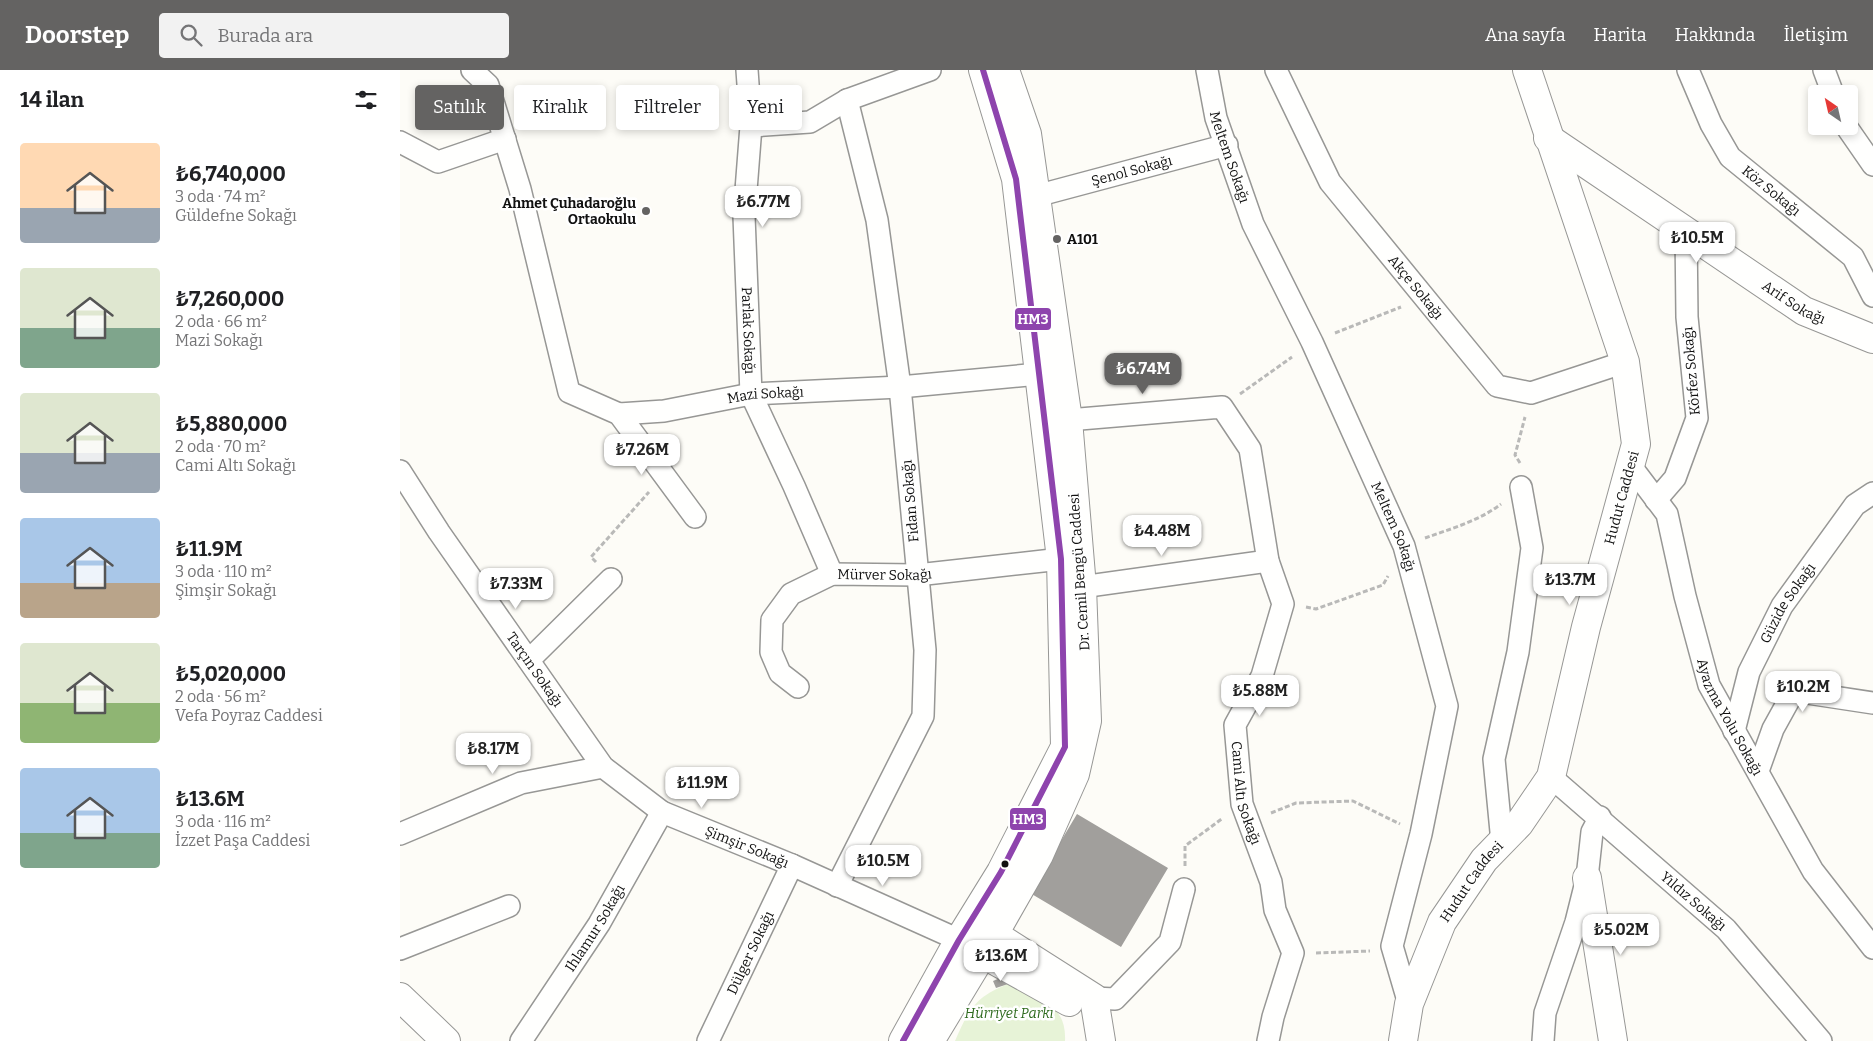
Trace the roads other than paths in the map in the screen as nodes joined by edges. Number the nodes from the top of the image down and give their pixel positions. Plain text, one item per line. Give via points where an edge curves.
1 (472, 70) edge
2 (747, 70) edge
3 (930, 70) edge
4 (983, 70) edge
5 (1006, 70) edge
6 (1207, 70) edge
7 (1276, 70) edge
8 (1527, 70) edge
9 (1688, 70) edge
10 (1824, 70) edge
11 (748, 85) edge
12 (1830, 85) edge
13 (847, 100) junction
14 (802, 123) edge
15 (751, 130) edge
16 (1852, 135) edge
17 (1548, 138) junction
18 (505, 140) junction
19 (400, 142) edge
20 (1227, 145) junction
21 (1873, 165) edge
22 (1036, 196) junction
23 (1686, 232) junction
24 (1873, 296) edge
25 (1873, 339) edge
26 (1625, 362) junction
27 (1039, 374) junction
28 (900, 387) junction
29 (751, 394) junction
30 (619, 414) junction
31 (1068, 420) junction
32 (1630, 465) junction
33 (400, 471) edge
34 (1521, 487) road end
35 (1873, 493) edge
36 (1656, 500) junction
37 (695, 517) dead end
38 (1061, 559) junction
39 (1268, 561) junction
40 (832, 574) junction
41 (917, 575) junction
42 (611, 579) road end
43 (1072, 588) junction
44 (529, 660) junction
45 (798, 687) dead end
46 (1873, 703) edge
47 (1734, 731) junction
48 (603, 767) junction
49 (1758, 771) junction
50 (1551, 777) junction
51 (662, 812) junction
52 (1600, 817) junction
53 (400, 834) edge
54 (1502, 842) junction
55 (792, 865) junction
56 (1587, 878) junction
57 (837, 886) junction
58 (1184, 889) road end
59 (509, 906) dead end
60 (977, 937) junction
61 (1873, 948) edge
62 (400, 949) edge
63 (400, 997) edge
64 (1085, 1002) junction
65 (1409, 1004) junction
66 (1811, 1039) edge
67 (446, 1041) edge
68 (521, 1041) edge
69 (708, 1041) edge
70 (903, 1041) edge
71 (930, 1041) edge
72 (1084, 1041) edge
73 (1101, 1041) edge
74 (1268, 1041) edge
75 (1403, 1041) edge
76 (1543, 1041) edge
77 (1613, 1041) edge

1 - 18 street via 488,85
2 - 11 street, Parlak Sokağı
3 - 13 street
4 - 27 street, Dr. Cemil Bengü Caddesi via 1016,179
5 - 22 street, Dr. Cemil Bengü Caddesi via 1027,134
6 - 20 street, Meltem Sokağı via 1216,118
7 - 26 street, Akçe Sokağı via 1330,182 1497,386 1531,393
8 - 17 street, Hudut Caddesi
9 - 24 street, Köz Sokağı via 1711,124 1730,157 1852,257
10 - 12 street
13 - 14 street via 810,122
13 - 28 street, Fidan Sokağı via 877,220
15 - 29 street, Parlak Sokağı via 744,216
16 - 21 street
17 - 23 street, Arif Sokağı
17 - 26 street, Hudut Caddesi
18 - 19 street via 438,162
18 - 30 street via 569,392
20 - 22 street, Şenol Sokağı
20 - 65 street, Meltem Sokağı via 1253,224 1312,342 1404,546 1447,706 1421,834 1392,946
22 - 31 street, Dr. Cemil Bengü Caddesi
23 - 25 street, Arif Sokağı via 1804,311
23 - 36 street, Körfez Sokağı via 1687,317 1696,418 1675,478
26 - 32 street, Hudut Caddesi via 1636,444
27 - 28 street, Mazi Sokağı
27 - 38 street, Dr. Cemil Bengü Caddesi
28 - 29 street, Mazi Sokağı
28 - 41 street, Fidan Sokağı
29 - 30 street, Mazi Sokağı via 664,411
29 - 40 street, Parlak Sokağı
30 - 37 street
31 - 39 street via 1222,407 1250,449
31 - 43 street, Dr. Cemil Bengü Caddesi
32 - 36 street, Ayazma Yolu Sokağı
32 - 50 street, Hudut Caddesi via 1586,627
33 - 44 street, Tarçın Sokağı
34 - 54 street via 1532,548 1518,652 1494,759
35 - 47 street, Güzide Sokağı via 1855,505 1782,606 1749,672
36 - 47 street, Ayazma Yolu Sokağı via 1667,514 1709,685
38 - 41 street, Mürver Sokağı
38 - 43 street, Dr. Cemil Bengü Caddesi
39 - 43 street
39 - 74 street, Cami Altı Sokağı via 1283,604 1262,676 1235,725 1245,814 1271,882 1275,910 1293,953
40 - 41 street, Mürver Sokağı
40 - 45 street, Mürver Sokağı via 791,594 772,620 771,652 780,673
41 - 57 street, Fidan Sokağı via 925,650 923,716
42 - 44 street
43 - 60 street, Dr. Cemil Bengü Caddesi via 1065,747 1001,872
44 - 48 street, Tarçın Sokağı
46 - 49 street via 1794,691 1774,729
47 - 49 street, Ayazma Yolu Sokağı
48 - 51 street, Şimşir Sokağı
48 - 53 street via 521,783
49 - 61 street, Ayazma Yolu Sokağı via 1813,871
50 - 52 street, Yıldız Sokağı
50 - 54 street, Hudut Caddesi
51 - 55 street, Şimşir Sokağı
51 - 68 street, Ihlamur Sokağı via 600,924
52 - 56 street via 1592,832
52 - 66 street, Yıldız Sokağı via 1726,929
54 - 65 street, Hudut Caddesi via 1484,860 1442,922
55 - 57 street, Şimşir Sokağı
55 - 69 street, Dülger Sokağı
56 - 76 street via 1576,922 1544,1013
56 - 77 street
57 - 60 street, Şimşir Sokağı
58 - 64 street via 1170,942 1115,999
59 - 62 street
60 - 64 street
60 - 70 street, Dr. Cemil Bengü Caddesi
60 - 71 street, Dr. Cemil Bengü Caddesi
63 - 67 street
64 - 72 street
64 - 73 street
65 - 75 street, Hudut Caddesi

